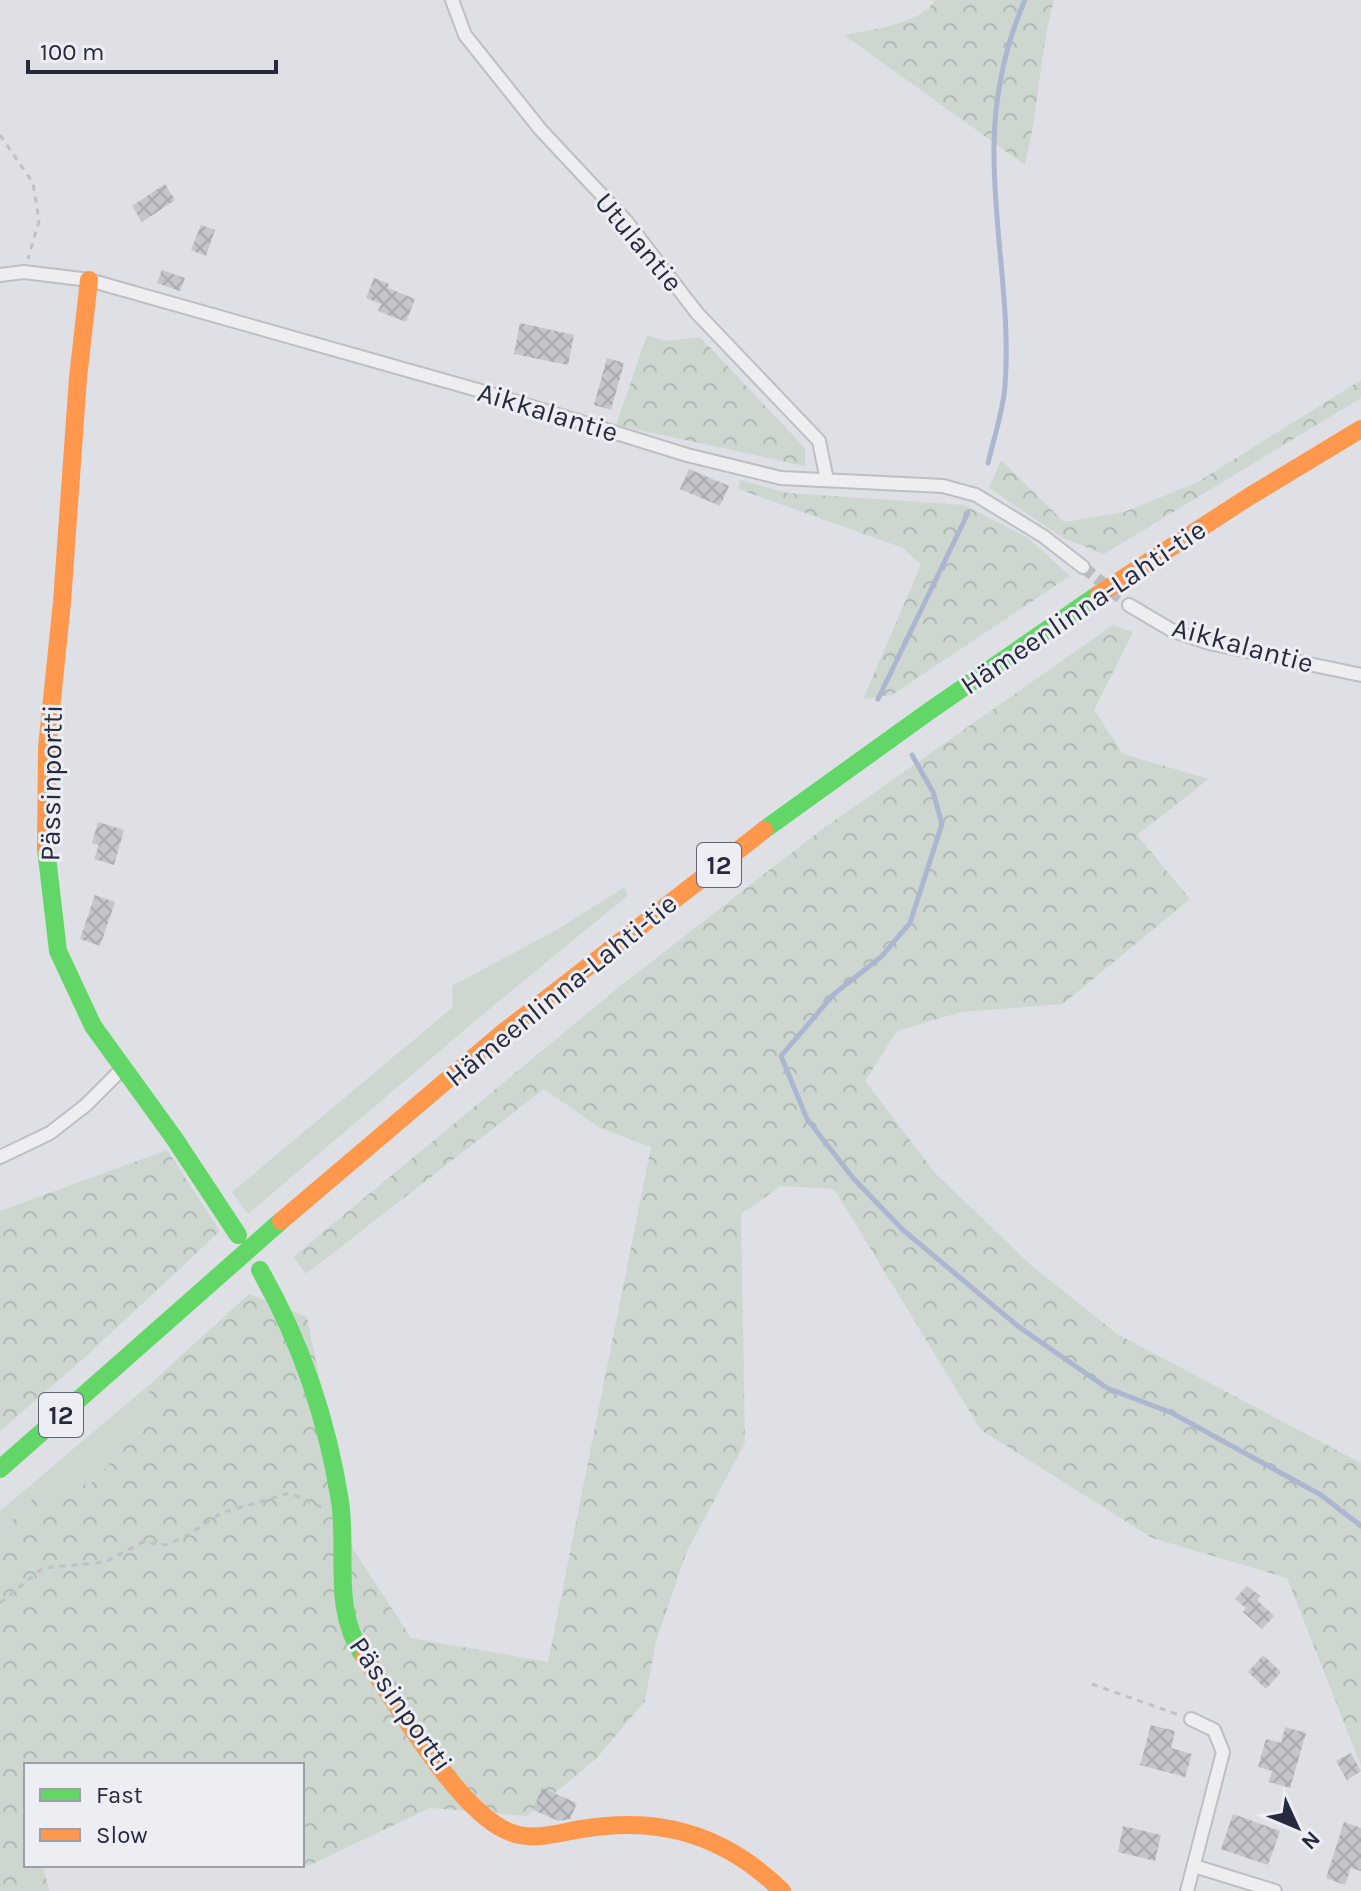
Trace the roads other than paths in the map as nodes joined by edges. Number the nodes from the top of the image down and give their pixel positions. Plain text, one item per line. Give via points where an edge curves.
1 (452, 0) edge
2 (0, 275) edge
3 (89, 280) junction
4 (1361, 429) edge
5 (827, 480) junction
6 (1083, 567) tunnel mouth
7 (1129, 605) tunnel mouth
8 (1361, 675) edge
9 (123, 1068) junction
10 (0, 1157) edge
11 (238, 1235) dead end
12 (260, 1270) dead end
13 (0, 1469) edge
14 (1191, 1719) road end
15 (1194, 1866) junction
16 (782, 1891) edge
17 (1187, 1891) edge
18 (1275, 1891) edge

1 - 5 street, Utulantie via 465,35 540,129 626,221 697,313 819,441
2 - 3 street, Aikkalantie via 24,272
3 - 5 street, Aikkalantie via 687,455 781,478
3 - 9 main road, Pässinportti via 47,748 46,852 58,951 93,1026
4 - 13 main road, Hämeenlinna-Lahti-tie / 12 via 1153,557 757,835 364,1150
5 - 6 street, Aikkalantie via 943,486 976,495
7 - 8 street, Aikkalantie via 1173,631 1209,643
9 - 10 street via 50,1133
9 - 11 main road, Pässinportti
12 - 16 main road, Pässinportti via 289,1322 314,1392 341,1516 343,1595 352,1638 485,1818 511,1833 535,1838 636,1823 690,1832 733,1849 765,1871
14 - 15 street via 1214,1730 1223,1752
15 - 17 street
15 - 18 street

